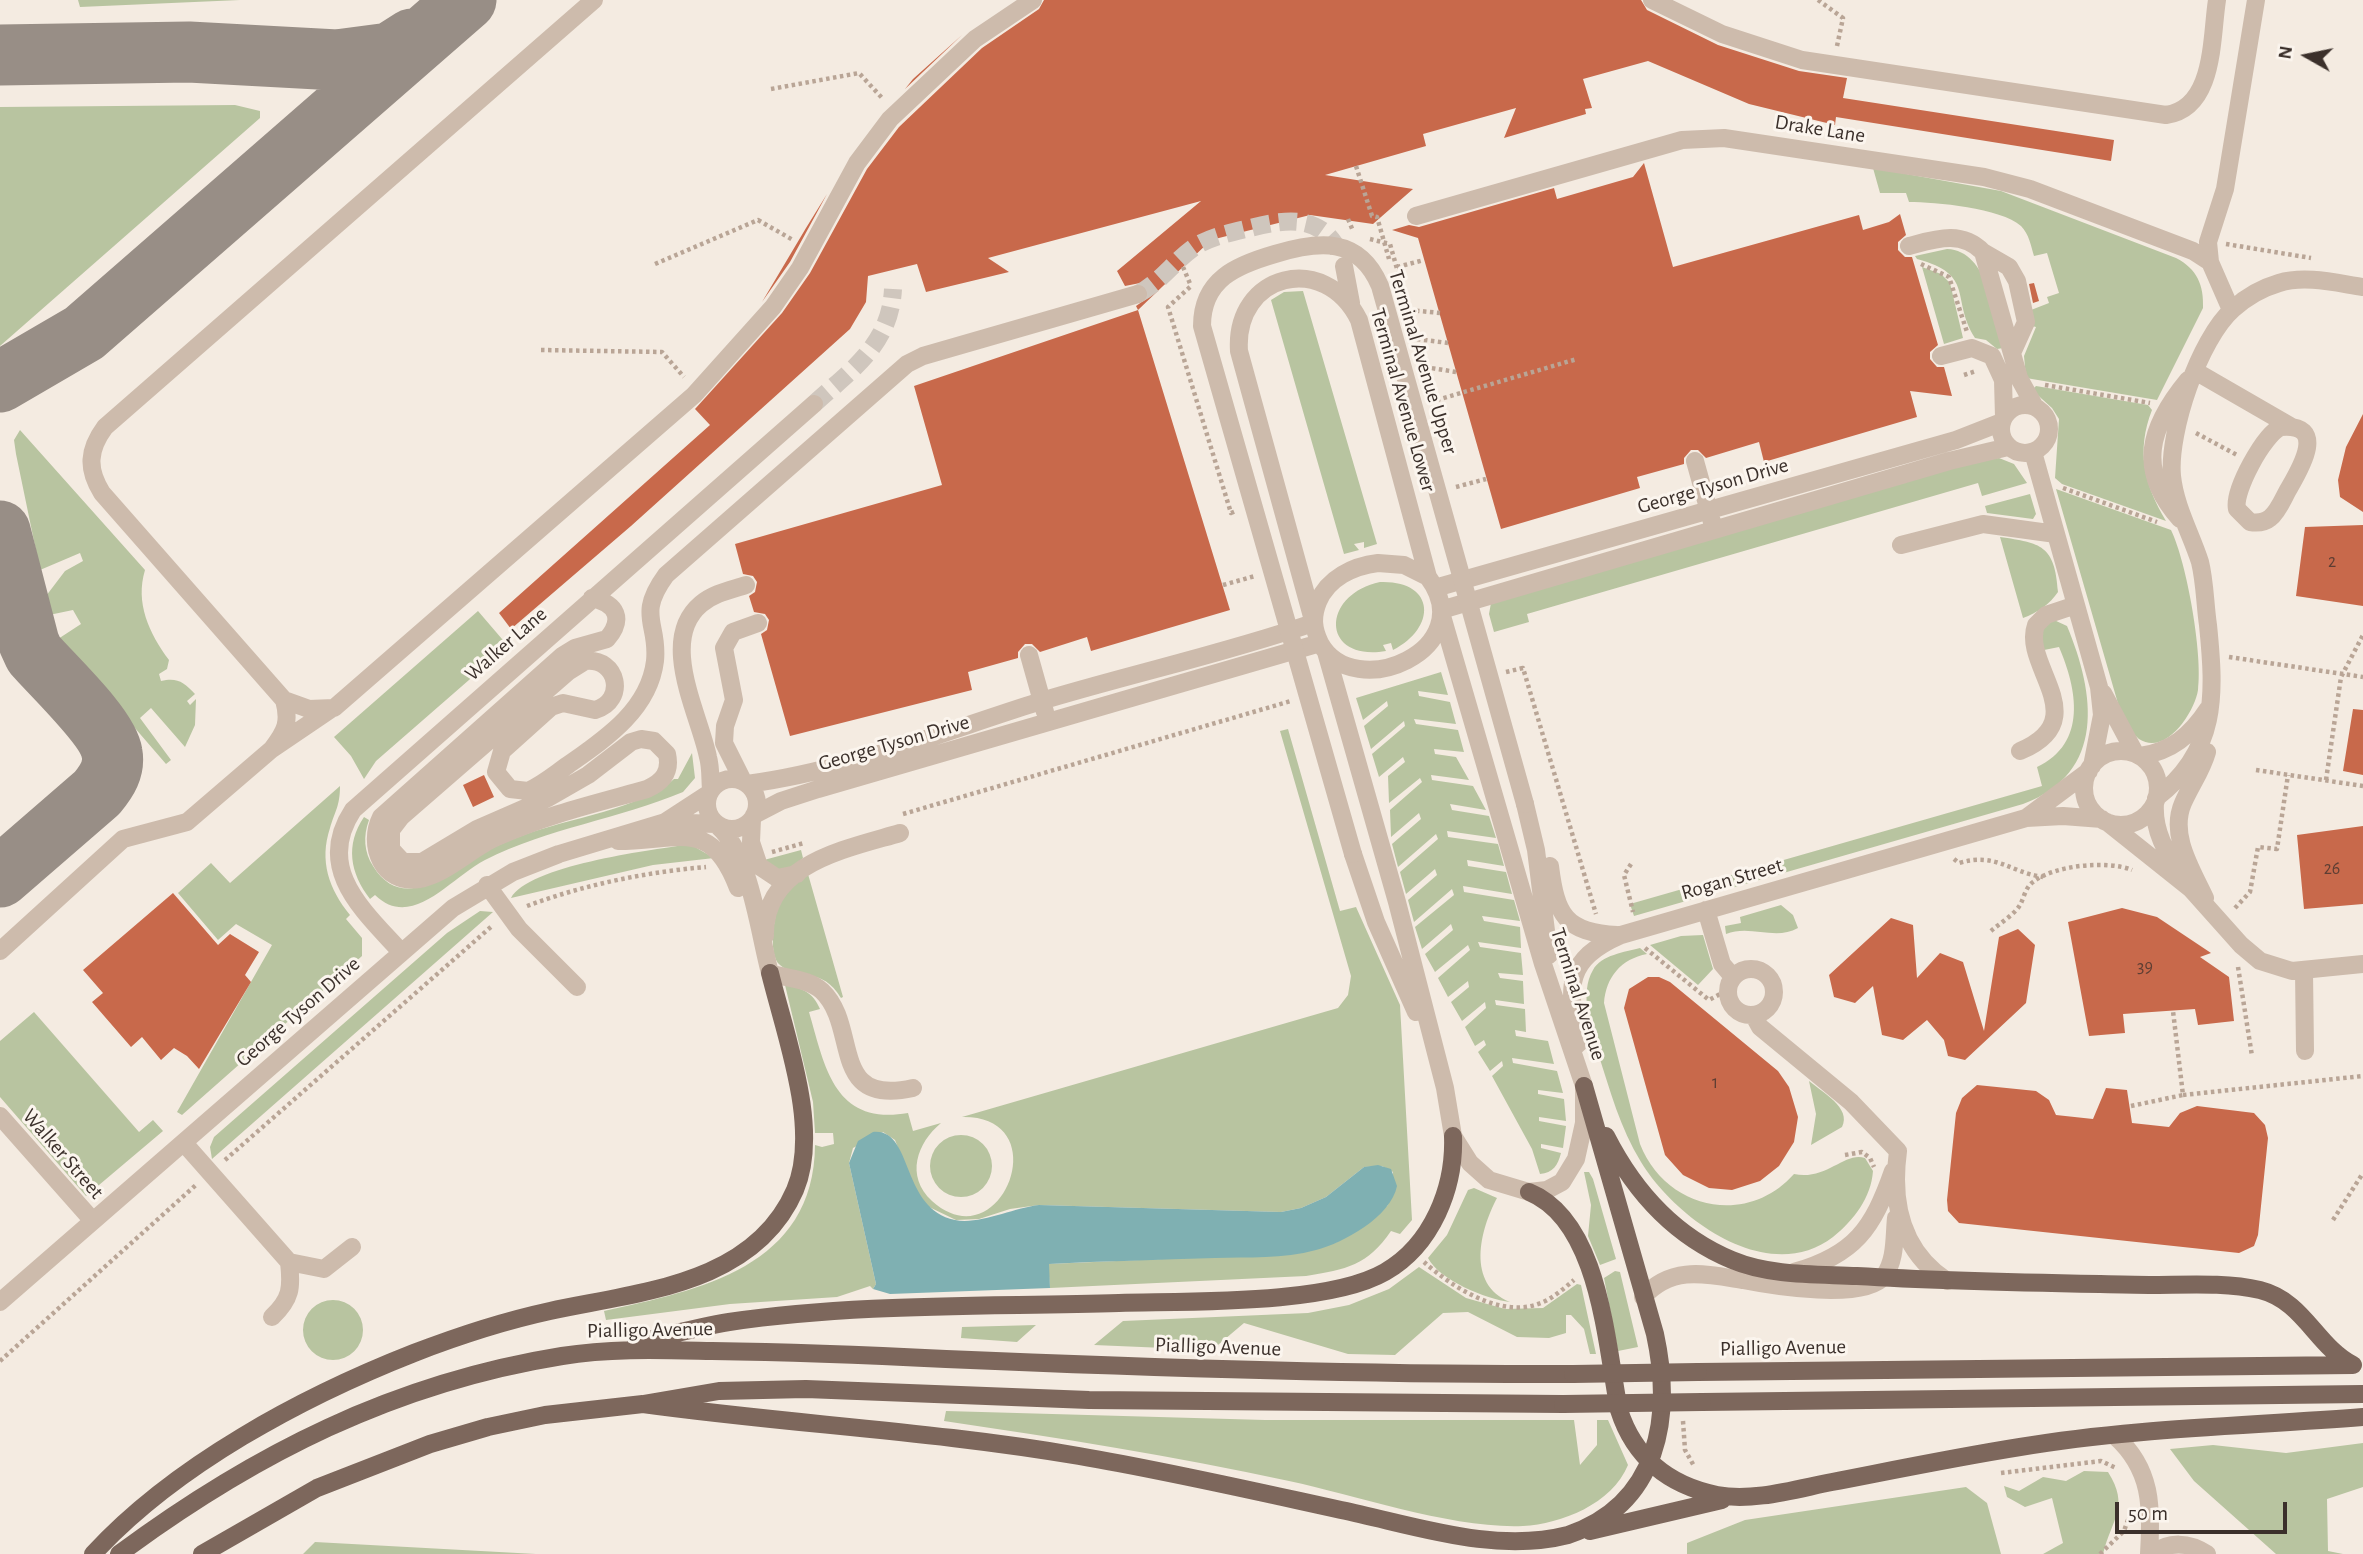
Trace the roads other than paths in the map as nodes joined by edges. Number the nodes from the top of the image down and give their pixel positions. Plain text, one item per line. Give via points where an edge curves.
1 (594, 0) edge
2 (1033, 0) edge
3 (1651, 0) edge
4 (2217, 0) edge
5 (2256, 0) edge
6 (1416, 216) dead end
7 (1912, 254) road end
8 (2210, 262) junction
9 (1344, 266) tunnel mouth
10 (2363, 287) edge
11 (1138, 294) tunnel mouth
12 (1351, 304) junction
13 (2231, 310) junction
14 (1941, 356) dead end
15 (2195, 371) junction
16 (814, 404) tunnel mouth
17 (2035, 407) junction
18 (2003, 419) junction
19 (2292, 427) junction
20 (2008, 447) junction
21 (2033, 452) junction
22 (1695, 461) dead end
23 (1711, 521) junction
24 (2056, 534) junction
25 (1901, 545) dead end
26 (1432, 582) junction
27 (746, 585) dead end
28 (592, 598) junction
29 (2076, 604) junction
30 (1441, 613) junction
31 (1313, 621) junction
32 (758, 623) dead end
33 (1323, 648) junction
34 (1029, 655) dead end
35 (2099, 687) junction
36 (284, 700) junction
37 (1042, 701) junction
38 (2211, 703) junction
39 (334, 708) junction
40 (1049, 722) junction
41 (271, 749) junction
42 (2020, 751) dead end
43 (2138, 755) junction
44 (2090, 768) junction
45 (745, 783) junction
46 (709, 792) junction
47 (2156, 800) junction
48 (753, 817) junction
49 (2026, 818) junction
50 (2105, 820) junction
51 (665, 822) junction
52 (717, 825) junction
53 (898, 825) road end
54 (1531, 826) junction
55 (597, 841) junction
56 (798, 873) junction
57 (487, 885) junction
58 (2191, 889) junction
59 (1706, 910) junction
60 (2210, 911) junction
61 (1620, 935) junction
62 (0, 951) edge
63 (401, 952) junction
64 (2363, 964) edge
65 (768, 965) junction
66 (2304, 971) junction
67 (1730, 983) junction
68 (577, 987) dead end
69 (1754, 1016) junction
70 (1562, 1023) junction
71 (2305, 1051) dead end
72 (1438, 1060) junction
73 (1584, 1086) junction
74 (913, 1088) dead end
75 (0, 1116) edge
76 (1453, 1136) junction
77 (184, 1143) junction
78 (1896, 1162) junction
79 (1529, 1192) junction
80 (1898, 1194) junction
81 (93, 1222) junction
82 (352, 1247) dead end
83 (289, 1262) junction
84 (1791, 1272) junction
85 (1883, 1278) junction
86 (1947, 1281) junction
87 (1643, 1297) junction
88 (0, 1303) edge
89 (272, 1317) dead end
90 (612, 1349) junction
91 (2358, 1365) edge
92 (2363, 1394) edge
93 (642, 1405) junction
94 (2363, 1417) edge
95 (2115, 1436) junction
96 (1649, 1463) junction
97 (1746, 1495) junction
98 (1559, 1538) junction
99 (93, 1554) edge
100 (119, 1554) edge
101 (202, 1554) edge
102 (2151, 1554) edge
103 (2207, 1554) edge

1 - 36 street via 105,426 95,441 90,458 92,476 102,493
2 - 39 street via 975,39 890,119 857,163 800,268 773,307 694,394
3 - 4 street via 1722,34 1802,60 2166,115 2188,107 2202,88
5 - 8 street via 2225,189 2208,242
6 - 8 street, Drake Lane via 1682,140 1724,138 1984,177 2054,198 2193,251
7 - 17 street via 1940,238 1960,238 1983,252 2020,382
8 - 13 street
9 - 12 street
10 - 13 street via 2306,280 2280,282
11 - 28 street via 907,364 666,575 649,616 655,656 649,688 609,735 528,791 510,789 496,772 502,751 551,707 563,703 591,710 611,700 613,674 603,664 585,661 401,817 391,830 391,849 403,862 422,862 568,787 636,740 658,743 667,754 668,771 660,782 515,829 429,876 407,878 391,872 380,860 374,842 380,817 562,656 607,639 615,625 615,612 607,602
12 - 26 street, Terminal Avenue Lower
12 - 31 street, Terminal Avenue Lower via 1324,282 1282,281 1254,298 1238,332 1241,361
13 - 15 street
14 - 18 street via 1972,348 1992,356 2003,380
15 - 19 street
15 - 38 street via 2162,414 2152,455 2161,495 2189,534 2202,570
16 - 28 street, Walker Lane
17 - 18 street via 2015,408
17 - 21 street via 2049,426 2046,442
18 - 20 street via 2001,432
18 - 23 street, George Tyson Drive via 1968,436
19 - 19 street via 2269,434 2253,463 2236,503 2244,519 2259,523 2274,514 2306,460 2307,442
20 - 21 street via 2020,453
20 - 23 street, George Tyson Drive
21 - 24 street
22 - 23 street
23 - 26 street, George Tyson Drive
23 - 30 street, George Tyson Drive
24 - 25 street via 1983,524
24 - 29 street
26 - 30 street
26 - 31 street via 1397,563 1357,568 1329,584
27 - 46 street via 703,602 682,637 684,667 709,761
28 - 63 street, Walker Lane via 349,816 339,849 344,880 353,898
29 - 35 street
29 - 42 street via 2046,615 2035,628 2034,646 2049,681 2054,713 2042,738
30 - 33 street via 1432,641 1395,666 1358,668 1341,663
30 - 70 street, Terminal Avenue
31 - 33 street
31 - 37 street, George Tyson Drive via 1249,645
32 - 45 street via 733,632 724,648 734,700 724,743
33 - 40 street, George Tyson Drive
33 - 72 street
34 - 37 street
35 - 43 street
35 - 44 street via 2102,715
36 - 39 street via 309,709
36 - 41 street via 289,717 286,732
37 - 40 street
37 - 45 street, George Tyson Drive via 807,773
38 - 43 street via 2186,736 2163,751
38 - 47 street via 2206,733 2196,755
38 - 60 street via 2205,757 2182,805 2179,825 2182,847
39 - 41 street
40 - 48 street, George Tyson Drive via 806,792
41 - 62 street via 187,822 123,839
43 - 44 street via 2112,752
43 - 47 street via 2156,774
44 - 49 street, Rogan Street
44 - 50 street via 2085,794
45 - 46 street via 728,779
45 - 48 street via 756,796
46 - 51 street
46 - 52 street via 707,810
47 - 50 street via 2135,822
47 - 58 street via 2154,819 2159,836
48 - 52 street via 737,829
48 - 56 street via 755,857 762,869 773,877
49 - 50 street, Rogan Street
49 - 59 street, Rogan Street
50 - 58 street
51 - 52 street
51 - 55 street, George Tyson Drive
52 - 65 street via 731,839 740,861
53 - 56 street
54 - 61 street via 1548,852 1555,900 1563,916 1585,931
54 - 70 street
54 - 72 street, Terminal Avenue Upper, bridge via 1380,286 1366,263 1338,246 1309,244 1243,263 1224,274 1206,301 1204,336 1353,853 1376,922
55 - 57 street, George Tyson Drive
55 - 65 street via 692,838 712,844 728,864
56 - 65 street via 770,903 765,919
57 - 63 street, George Tyson Drive
57 - 68 street via 507,914
58 - 60 street
59 - 61 street, Rogan Street
59 - 67 street
60 - 66 street via 2260,961
61 - 73 street, Rogan Street via 1590,952 1573,976 1571,1002
63 - 77 street, George Tyson Drive
64 - 66 street
65 - 74 street via 811,983 826,995 849,1063 863,1082 881,1091
65 - 99 main road via 800,1098 804,1149 788,1206 761,1239 705,1274 501,1324 374,1369 271,1423 168,1487 130,1516
66 - 71 street
67 - 69 street via 1728,1000 1736,1011
67 - 69 street via 1745,970 1765,974 1772,982 1772,1003
69 - 78 street via 1763,1029 1860,1111 1898,1151
70 - 73 street, Terminal Avenue
72 - 76 street
73 - 79 street, Terminal Avenue via 1581,1142 1570,1172 1555,1187
73 - 84 main road via 1622,1164 1646,1199 1670,1222 1735,1262
73 - 87 main road
75 - 81 street, Walker Street
76 - 79 street via 1484,1177
76 - 90 main road via 1449,1184 1428,1229 1386,1272 1342,1288 1181,1301 853,1311 729,1322
77 - 81 street, George Tyson Drive
77 - 83 street
78 - 80 street
78 - 84 street via 1879,1209 1859,1238 1829,1260
79 - 96 main road via 1557,1210 1586,1254 1619,1410
80 - 85 street via 1891,1262
80 - 86 street via 1907,1241 1929,1269
81 - 88 street, George Tyson Drive
82 - 83 street via 320,1270
83 - 89 street via 289,1297
84 - 85 main road
85 - 86 main road
85 - 87 street via 1859,1290 1691,1273 1663,1281
86 - 91 main road via 2258,1290 2301,1313 2329,1349
87 - 96 main road via 1664,1389 1660,1435
90 - 91 main road, Pialligo Avenue, bridge via 1314,1373
90 - 100 main road, Pialligo Avenue via 479,1374 337,1423 247,1466
92 - 93 main road, bridge via 1563,1404 1089,1400 806,1388 719,1391
93 - 98 main road via 1079,1456 1480,1542 1528,1545
93 - 101 main road via 545,1415 430,1444 317,1489
94 - 95 main road
95 - 97 main road via 2022,1446
95 - 102 street via 2131,1452 2147,1480
96 - 97 main road via 1694,1489 1720,1496
96 - 98 main road via 1616,1507
97 - 98 main road
102 - 103 street via 2179,1544

